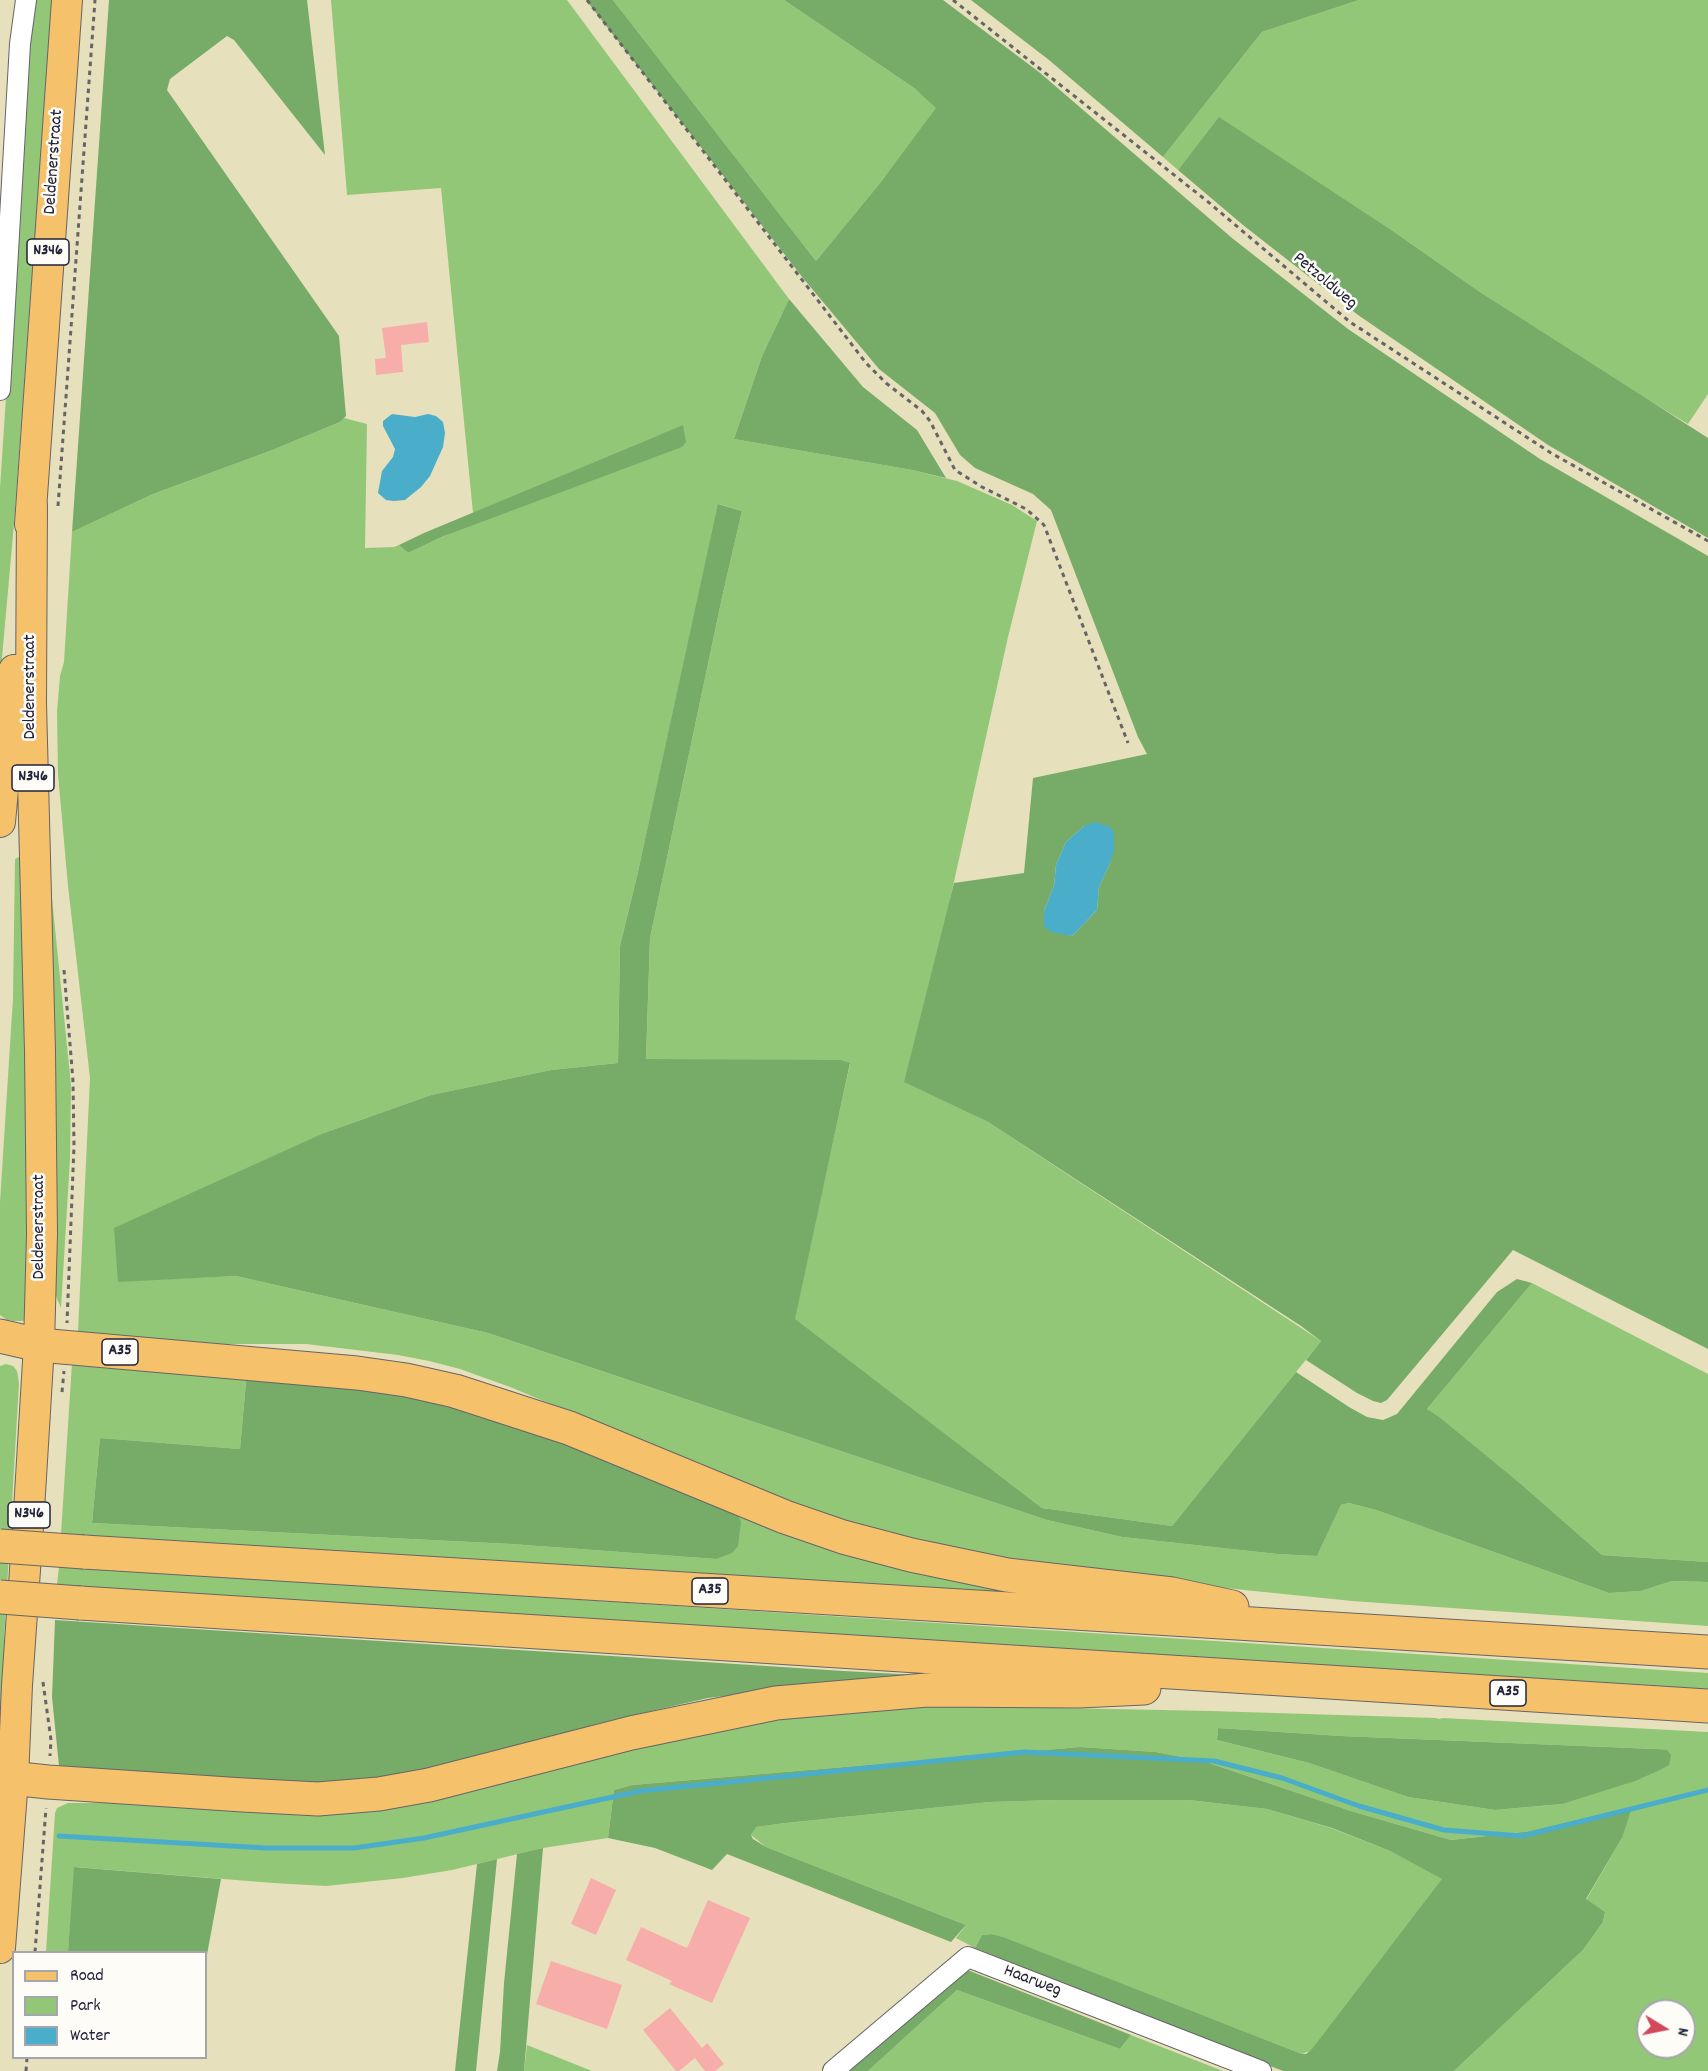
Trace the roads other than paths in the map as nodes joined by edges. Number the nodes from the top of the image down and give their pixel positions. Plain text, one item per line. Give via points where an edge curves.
1 (26, 0) edge
2 (67, 0) edge
3 (0, 390) edge
4 (32, 504) junction
5 (0, 822) edge
6 (0, 1336) edge
7 (39, 1345) junction
8 (0, 1546) edge
9 (0, 1597) edge
10 (1335, 1630) junction
11 (1708, 1652) edge
12 (1307, 1680) junction
13 (1708, 1706) edge
14 (7, 1778) edge
15 (0, 1948) edge
16 (833, 2071) edge
17 (1261, 2071) edge

1 - 3 street via 20,44
2 - 4 main road, Deldenerstraat / N346
4 - 5 main road, Deldenerstraat / N346
4 - 7 main road, Deldenerstraat / N346 via 31,703 42,1234
6 - 7 highway, A35
7 - 10 highway, A35 via 406,1380 455,1391 569,1428 843,1537 1007,1575 1173,1594
7 - 14 main road, Deldenerstraat / N346 via 17,1685
8 - 10 highway, A35, bridge
9 - 12 highway, A35, bridge
10 - 11 highway, A35
12 - 13 highway, A35
12 - 14 highway, A35 via 1079,1691 927,1690 776,1703 631,1733 429,1785 379,1794 318,1798 243,1796
14 - 15 main road, Deldenerstraat / N346
16 - 17 street, Haarweg via 968,1957

